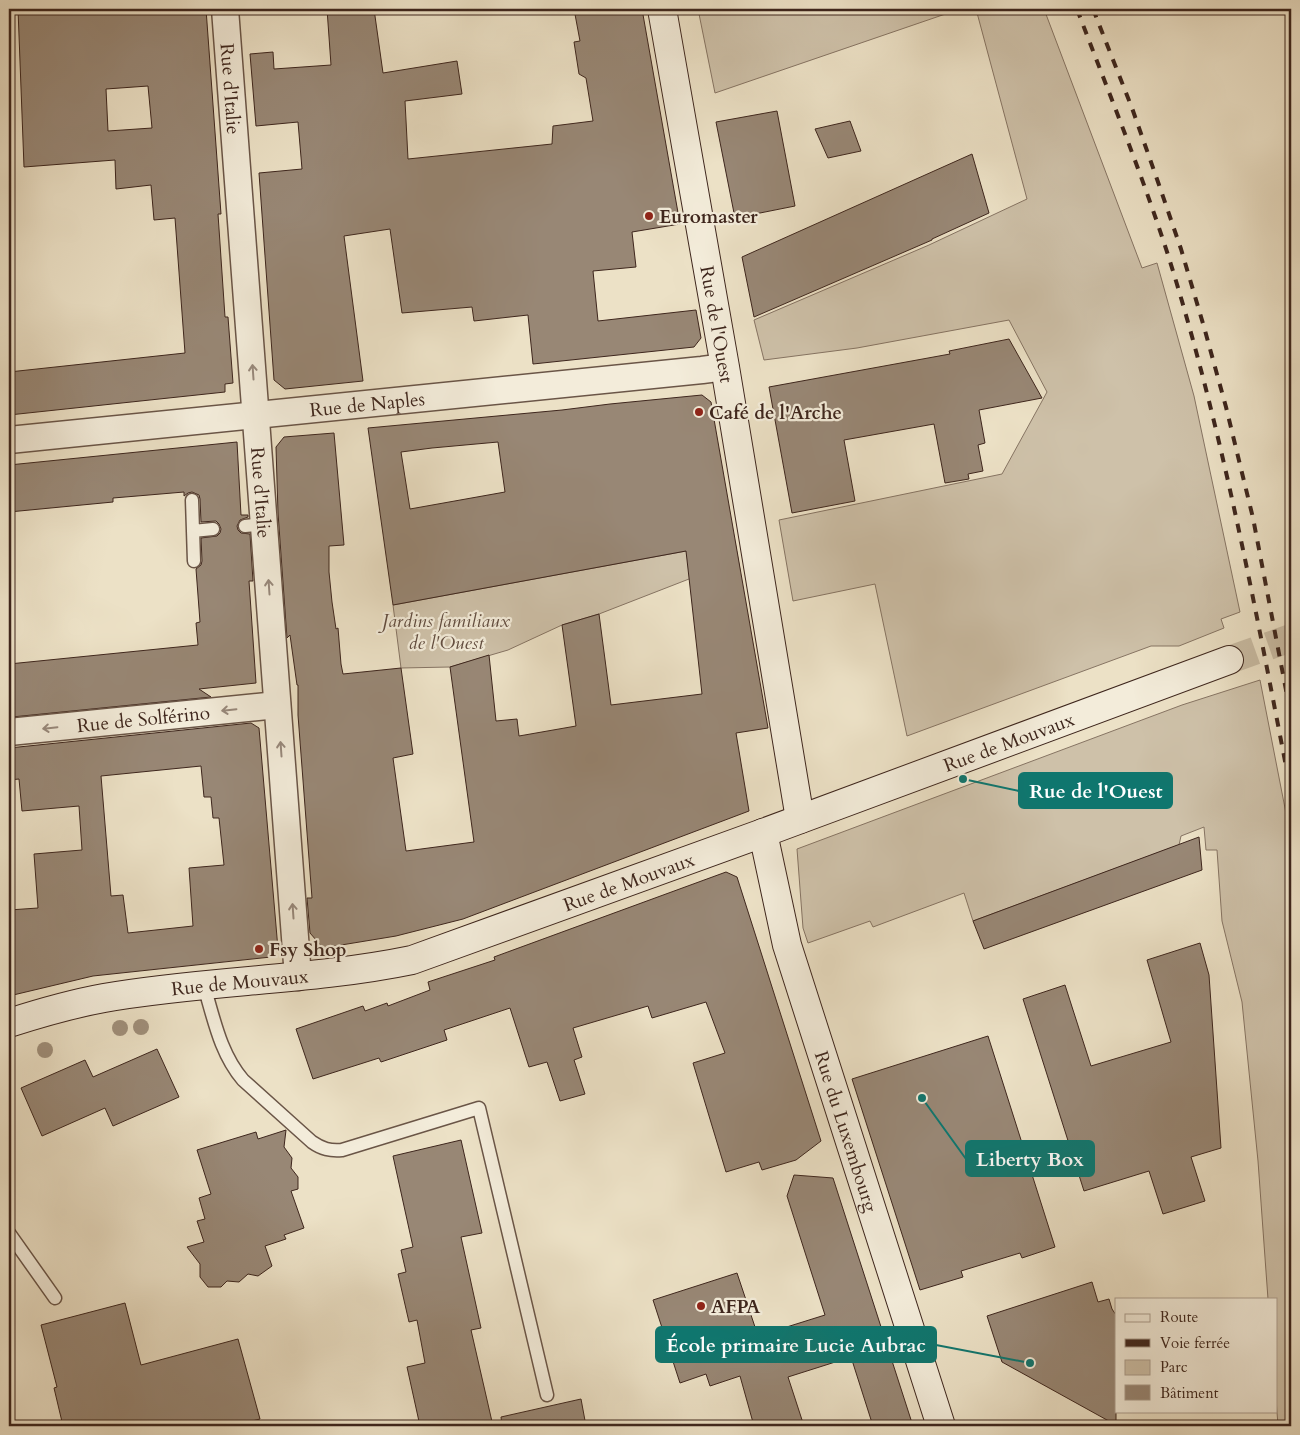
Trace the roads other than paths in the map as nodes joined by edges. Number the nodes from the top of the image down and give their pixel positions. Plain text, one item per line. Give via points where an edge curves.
1 (225, 9) edge
2 (662, 9) edge
3 (725, 367) junction
4 (256, 415) junction
5 (9, 440) edge
6 (192, 500) dead end
7 (213, 529) dead end
8 (193, 531) junction
9 (194, 561) dead end
10 (1229, 660) tunnel mouth
11 (277, 705) junction
12 (9, 732) edge
13 (800, 819) junction
14 (763, 833) junction
15 (298, 977) junction
16 (204, 986) junction
17 (9, 1023) edge
18 (9, 1233) edge
19 (55, 1298) dead end
20 (547, 1395) dead end
21 (942, 1426) edge

4 -> 1 street, Rue d'Italie
2 - 3 main road, Rue de l'Ouest
3 - 4 street, Rue de Naples
3 - 13 main road, Rue de l'Ouest
4 - 5 street, Rue de Naples
11 -> 4 street, Rue d'Italie via 255,525
6 - 8 lane
7 - 8 lane
8 - 9 lane
10 - 13 main road, Rue de Mouvaux
11 -> 12 street, Rue de Solférino
15 -> 11 street, Rue d'Italie
13 - 14 main road, Rue de Mouvaux
14 - 15 main road, Rue de Mouvaux via 418,958 385,966
14 - 21 main road, Rue du Luxembourg via 790,954
15 - 16 main road, Rue de Mouvaux
16 - 17 main road, Rue de Mouvaux via 104,998
16 - 20 lane via 222,1046 237,1072 312,1142 326,1150 342,1150 479,1108
18 - 19 lane

